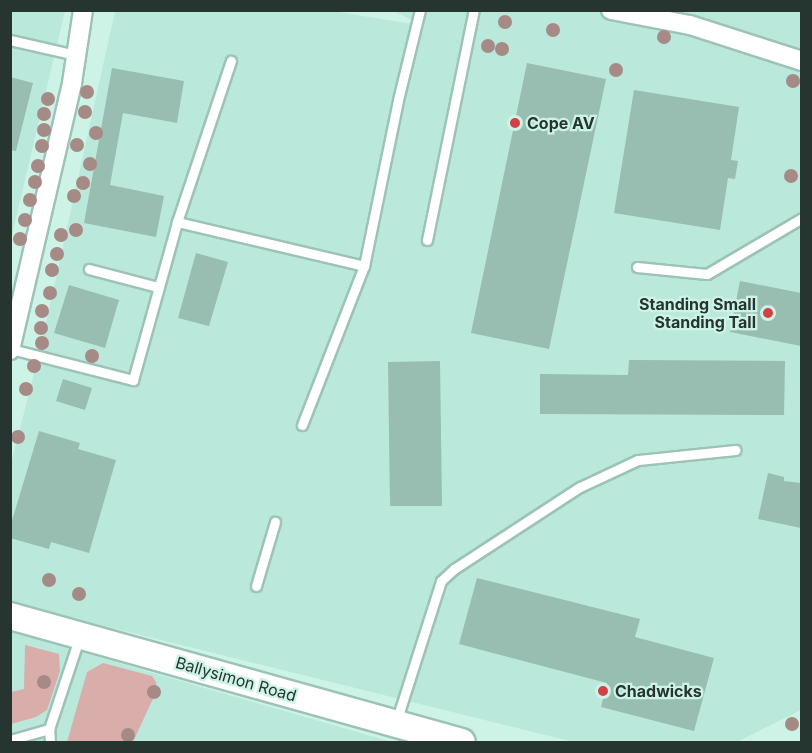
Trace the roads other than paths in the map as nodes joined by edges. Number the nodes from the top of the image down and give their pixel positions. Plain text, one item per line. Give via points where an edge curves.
1 (83, 10) edge
2 (420, 10) edge
3 (474, 10) edge
4 (611, 10) edge
5 (683, 17) edge
6 (10, 40) edge
7 (76, 55) junction
8 (231, 61) dead end
9 (801, 61) edge
10 (801, 218) edge
11 (177, 222) junction
12 (427, 240) dead end
13 (364, 266) junction
14 (638, 267) dead end
15 (89, 269) dead end
16 (158, 287) junction
17 (11, 349) edge
18 (302, 425) dead end
19 (735, 450) dead end
20 (275, 522) dead end
21 (256, 586) dead end
22 (10, 616) edge
23 (81, 634) junction
24 (395, 725) junction
25 (49, 729) junction
26 (10, 740) edge
27 (50, 742) edge
28 (462, 742) edge

1 - 7 street
2 - 13 lane
3 - 12 lane
4 - 5 street
5 - 9 street
6 - 7 lane
7 - 17 street
8 - 11 lane
10 - 14 lane via 707,274
11 - 13 lane
11 - 16 lane
13 - 18 lane
15 - 16 lane
16 - 17 lane via 133,380
19 - 24 lane via 638,460 580,488 454,569 441,581
20 - 21 lane
22 - 23 main road, Ballysimon Road
23 - 24 main road, Ballysimon Road
23 - 25 lane
24 - 28 main road, Ballysimon Road
25 - 26 lane
25 - 27 lane

